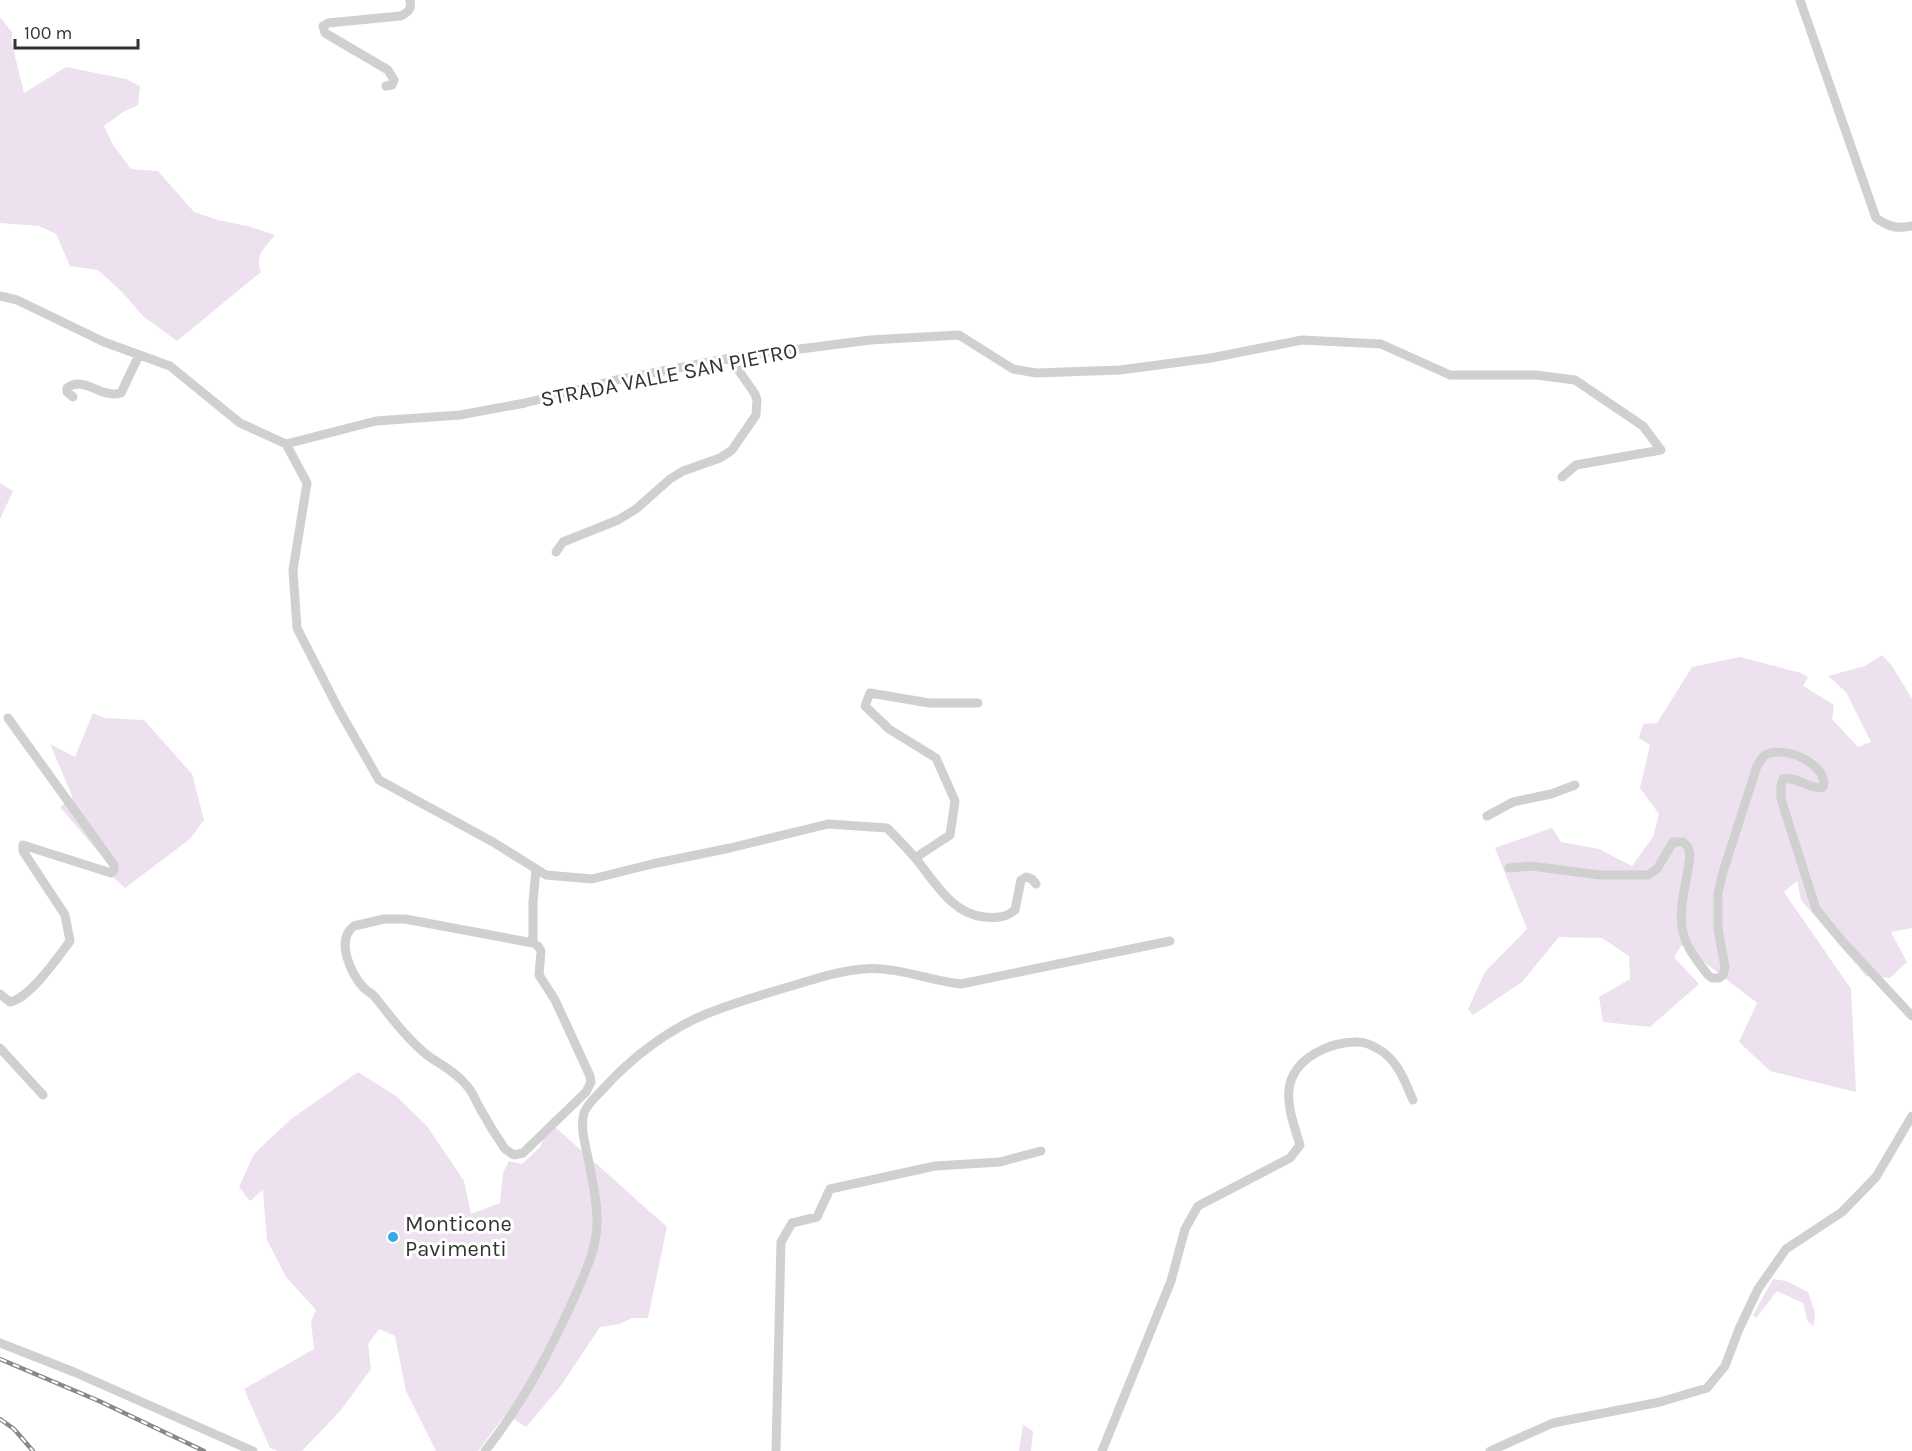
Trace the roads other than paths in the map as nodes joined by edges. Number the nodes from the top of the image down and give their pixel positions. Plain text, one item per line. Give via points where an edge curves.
1 (410, 0) edge
2 (1800, 0) edge
3 (386, 86) dead end
4 (1912, 226) edge
5 (0, 296) edge
6 (139, 355) junction
7 (730, 358) junction
8 (73, 397) dead end
9 (286, 444) junction
10 (1562, 477) dead end
11 (556, 552) dead end
12 (978, 703) dead end
13 (8, 718) dead end
14 (1575, 785) dead end
15 (1486, 816) dead end
16 (915, 858) junction
17 (1509, 868) dead end
18 (536, 869) junction
19 (1036, 884) dead end
20 (1170, 941) dead end
21 (533, 943) junction
22 (0, 994) edge
23 (1912, 1016) edge
24 (0, 1048) edge
25 (591, 1078) junction
26 (609, 1083) junction
27 (43, 1095) dead end
28 (1413, 1100) dead end
29 (1912, 1116) edge
30 (1041, 1151) dead end
31 (0, 1343) edge
32 (253, 1451) edge
33 (485, 1451) edge
34 (776, 1451) edge
35 (1102, 1451) edge
36 (1490, 1451) edge

1 - 3 street via 410,9 400,16 323,26 325,33 388,70 394,80
2 - 4 street via 1876,218 1899,229
5 - 6 street
6 - 8 street via 122,393 104,393 81,383 66,388
6 - 9 street via 170,366 240,423
7 - 9 street, STRADA VALLE SAN PIETRO via 459,415 376,421
7 - 10 street, STRADA VALLE SAN PIETRO via 870,340 959,335 1013,369 1036,373 1120,370 1302,340 1381,344 1450,375 1536,375 1575,380 1643,426 1661,450 1576,465
7 - 11 street via 757,400 756,415 732,450 677,475 636,509 563,542
9 - 18 street via 307,483 293,570 297,628 379,780
12 - 16 street via 929,704 870,693 865,706 889,729 936,758 955,801 950,835
13 - 22 street via 114,870 111,873 23,845 23,851 65,915 70,940 48,971 18,1000 10,1002
14 - 15 street via 1514,802
16 - 18 street via 887,828 828,824 592,879 546,875
16 - 19 street via 949,900 976,916 1008,916 1018,903 1021,880 1026,877
17 - 23 street via 1531,866 1600,875 1648,875 1657,869 1673,842 1683,842 1690,854 1681,913 1683,933 1708,975 1719,978 1725,967 1718,929 1718,893 1757,766 1768,754 1796,755 1818,769 1824,782 1823,787 1815,788 1788,778 1781,785 1783,807 1816,909
18 - 21 street
20 - 26 street via 961,984 866,968 815,979 704,1014 652,1046
21 - 25 street via 541,951 539,975 555,1000
21 - 25 street via 394,918 354,926 347,934 345,946 364,988 416,1044 468,1086 510,1154 523,1153 586,1092
24 - 27 street
25 - 26 street
26 - 33 street via 585,1111 583,1125 597,1225 585,1274 537,1372
28 - 35 street via 1397,1067 1382,1051 1362,1042 1338,1044 1302,1063 1289,1090 1299,1145 1290,1158 1198,1206 1185,1229 1171,1281
29 - 36 street via 1876,1178 1842,1212 1786,1249 1758,1289 1725,1366 1707,1388 1660,1402 1553,1423
30 - 34 street via 1000,1162 935,1166 830,1189 817,1217 792,1223 781,1242
31 - 32 street

